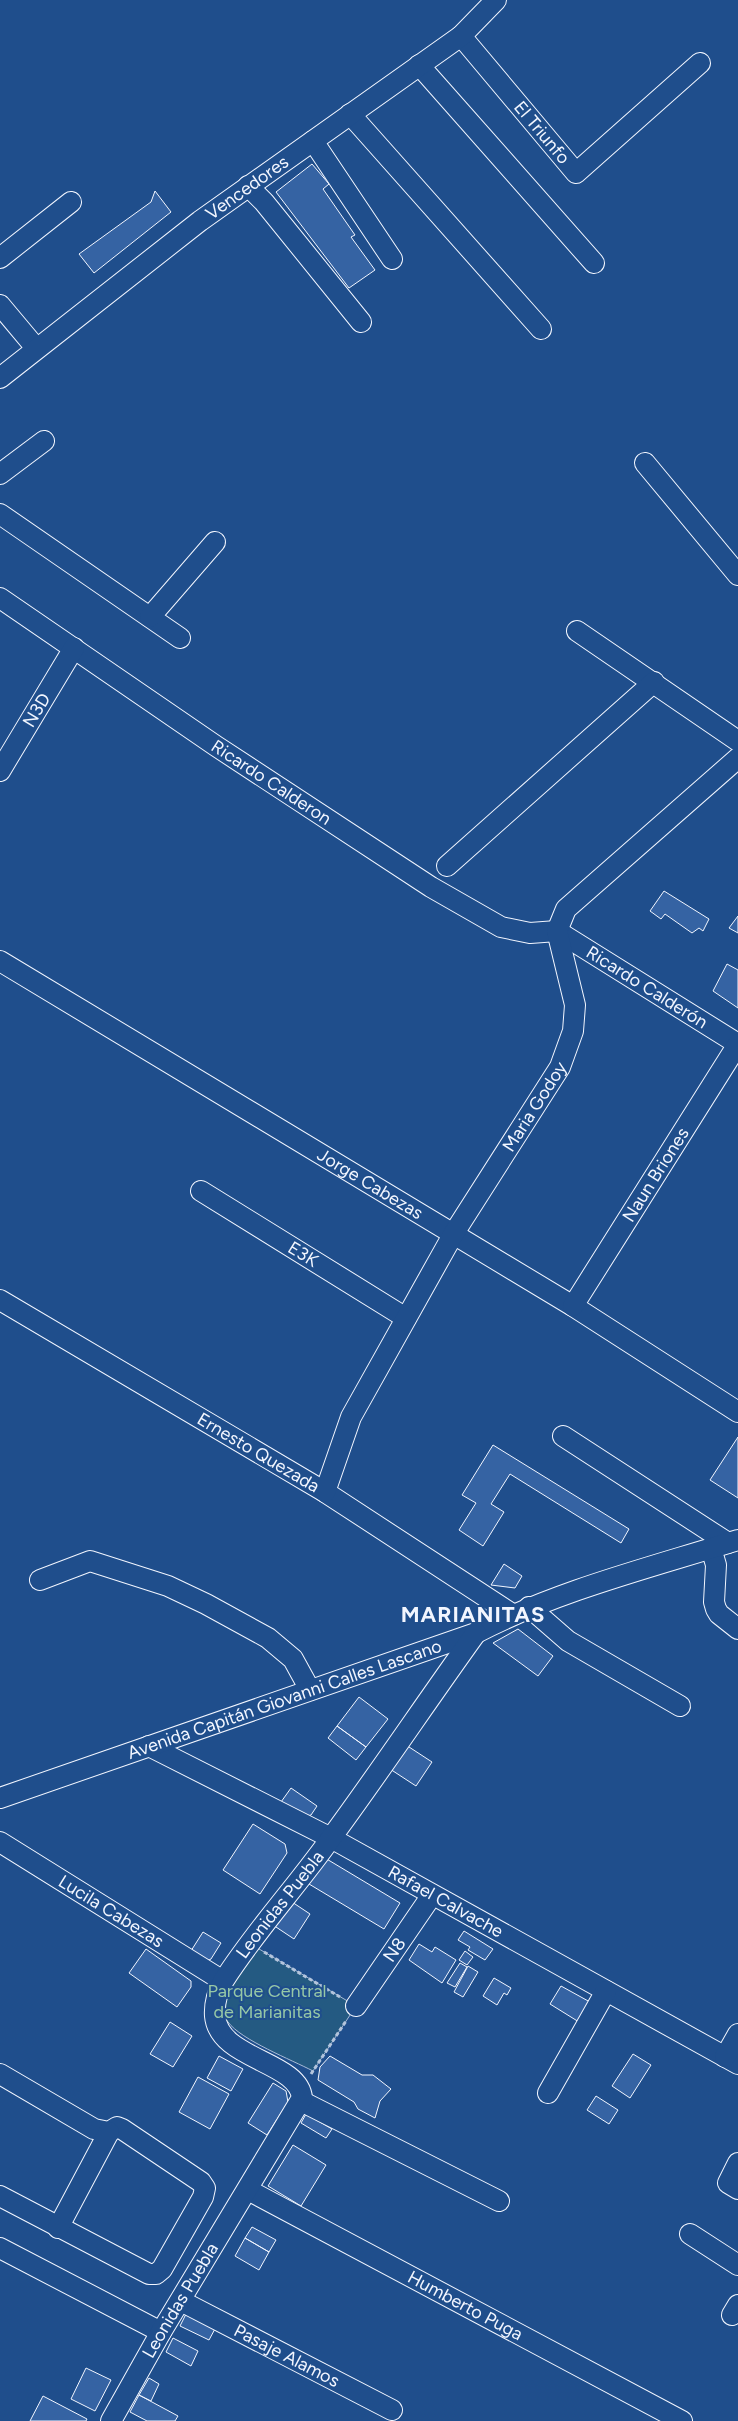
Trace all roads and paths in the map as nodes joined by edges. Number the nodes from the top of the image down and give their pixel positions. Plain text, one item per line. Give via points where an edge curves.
1 (496, 0) edge
2 (461, 36) junction
3 (700, 64) dead end
4 (419, 65) junction
5 (350, 114) junction
6 (313, 141) junction
7 (248, 186) junction
8 (71, 202) dead end
9 (0, 258) edge
10 (392, 259) dead end
11 (594, 263) dead end
12 (0, 305) edge
13 (361, 322) dead end
14 (541, 329) dead end
15 (36, 348) junction
16 (0, 378) edge
17 (44, 441) dead end
18 (645, 463) dead end
19 (0, 474) edge
20 (0, 514) edge
21 (215, 542) dead end
22 (738, 575) edge
23 (0, 598) edge
24 (150, 617) junction
25 (577, 631) dead end
26 (180, 638) dead end
27 (74, 648) junction
28 (654, 682) junction
29 (738, 741) edge
30 (738, 758) edge
31 (0, 771) edge
32 (447, 866) dead end
33 (557, 931) junction
34 (0, 961) edge
35 (738, 1044) edge
36 (201, 1191) dead end
37 (454, 1234) junction
38 (0, 1300) edge
39 (573, 1306) junction
40 (406, 1318) junction
41 (738, 1412) edge
42 (563, 1436) dead end
43 (325, 1492) junction
44 (726, 1543) edge
45 (40, 1580) dead end
46 (520, 1611) junction
47 (738, 1629) edge
48 (476, 1633) junction
49 (412, 1655) junction
50 (440, 1684) junction
51 (310, 1690) junction
52 (680, 1706) dead end
53 (149, 1746) junction
54 (0, 1798) edge
55 (331, 1838) junction
56 (0, 1842) edge
57 (432, 1895) junction
58 (250, 1944) junction
59 (223, 1981) junction
60 (606, 1991) junction
61 (356, 2006) junction
62 (738, 2034) edge
63 (732, 2060) edge
64 (0, 2074) edge
65 (548, 2093) dead end
66 (301, 2095) junction
67 (110, 2132) junction
68 (738, 2163) edge
69 (738, 2189) edge
70 (248, 2190) junction
71 (0, 2196) edge
72 (500, 2201) dead end
73 (58, 2228) junction
74 (690, 2234) dead end
75 (0, 2248) edge
76 (738, 2264) edge
77 (181, 2301) junction
78 (161, 2332) junction
79 (392, 2410) dead end
80 (112, 2421) edge
81 (682, 2421) edge

1 - 2 street, Vencedores
2 - 3 street, El Triunfo via 576,172
2 - 4 street, Vencedores
4 - 5 street, Vencedores
4 - 11 street
5 - 6 street, Vencedores
5 - 14 street
6 - 7 street, Vencedores
6 - 10 street
7 - 13 street
7 - 15 street, Vencedores
8 - 9 street
12 - 15 street
15 - 16 street, Vencedores
17 - 19 street
18 - 22 street
20 - 24 street
21 - 24 street
23 - 27 street, Ricardo Calderon
24 - 26 street
25 - 28 street
27 - 31 street, N3D
27 - 33 street, Ricardo Calderon via 431,887 501,927 530,932
28 - 29 street
28 - 32 street
30 - 33 street via 566,909
33 - 35 street, Ricardo Calderón
33 - 37 street, Maria Godoy via 575,1005 573,1031 560,1066
34 - 37 street, Jorge Cabezas
35 - 39 street, Naun Briones
36 - 40 street, E3K
37 - 39 street, Jorge Cabezas
37 - 40 street, Maria Godoy
38 - 43 street, Ernesto Quezada
39 - 41 street, Jorge Cabezas
40 - 43 street, Maria Godoy via 351,1417
42 - 44 street
43 - 46 street, Ernesto Quezada
44 - 46 street, Avenida Capitán Giovanni Calles Lascano
44 - 47 street via 716,1565 714,1602 719,1614
45 - 51 street via 90,1561 168,1586 268,1638 293,1659
46 - 48 street, Avenida Capitán Giovanni Calles Lascano
46 - 52 street, Ernesto Quezada
48 - 49 street, Avenida Capitán Giovanni Calles Lascano
48 - 50 street, Leonidas Puebla
49 - 50 street via 423,1655 433,1662
49 - 51 street, Avenida Capitán Giovanni Calles Lascano
50 - 55 street, Leonidas Puebla
51 - 53 street, Avenida Capitán Giovanni Calles Lascano
53 - 54 street, Avenida Capitán Giovanni Calles Lascano
53 - 55 street, Rafael Calvache
55 - 57 street, Rafael Calvache
55 - 58 street, Leonidas Puebla
56 - 59 street, Lucila Cabezas
57 - 60 street, Rafael Calvache
57 - 61 street, N8
58 - 59 street, Leonidas Puebla
58 - 61 path
59 - 66 street, Leonidas Puebla via 216,2004 218,2027 248,2054 296,2081
60 - 63 street, Rafael Calvache
60 - 65 street
61 - 66 path
62 - 63 street
64 - 67 street via 94,2129
66 - 70 street, Leonidas Puebla
66 - 72 street
67 - 73 street
67 - 73 street via 122,2129 201,2182 205,2188 203,2197 162,2269 156,2274 149,2274
68 - 69 street via 728,2182
70 - 77 street, Leonidas Puebla
70 - 81 street, Humberto Puga
71 - 73 street
74 - 76 street
75 - 78 street
77 - 78 street, Leonidas Puebla
77 - 79 street, Pasaje Alamos
78 - 80 street, Leonidas Puebla

